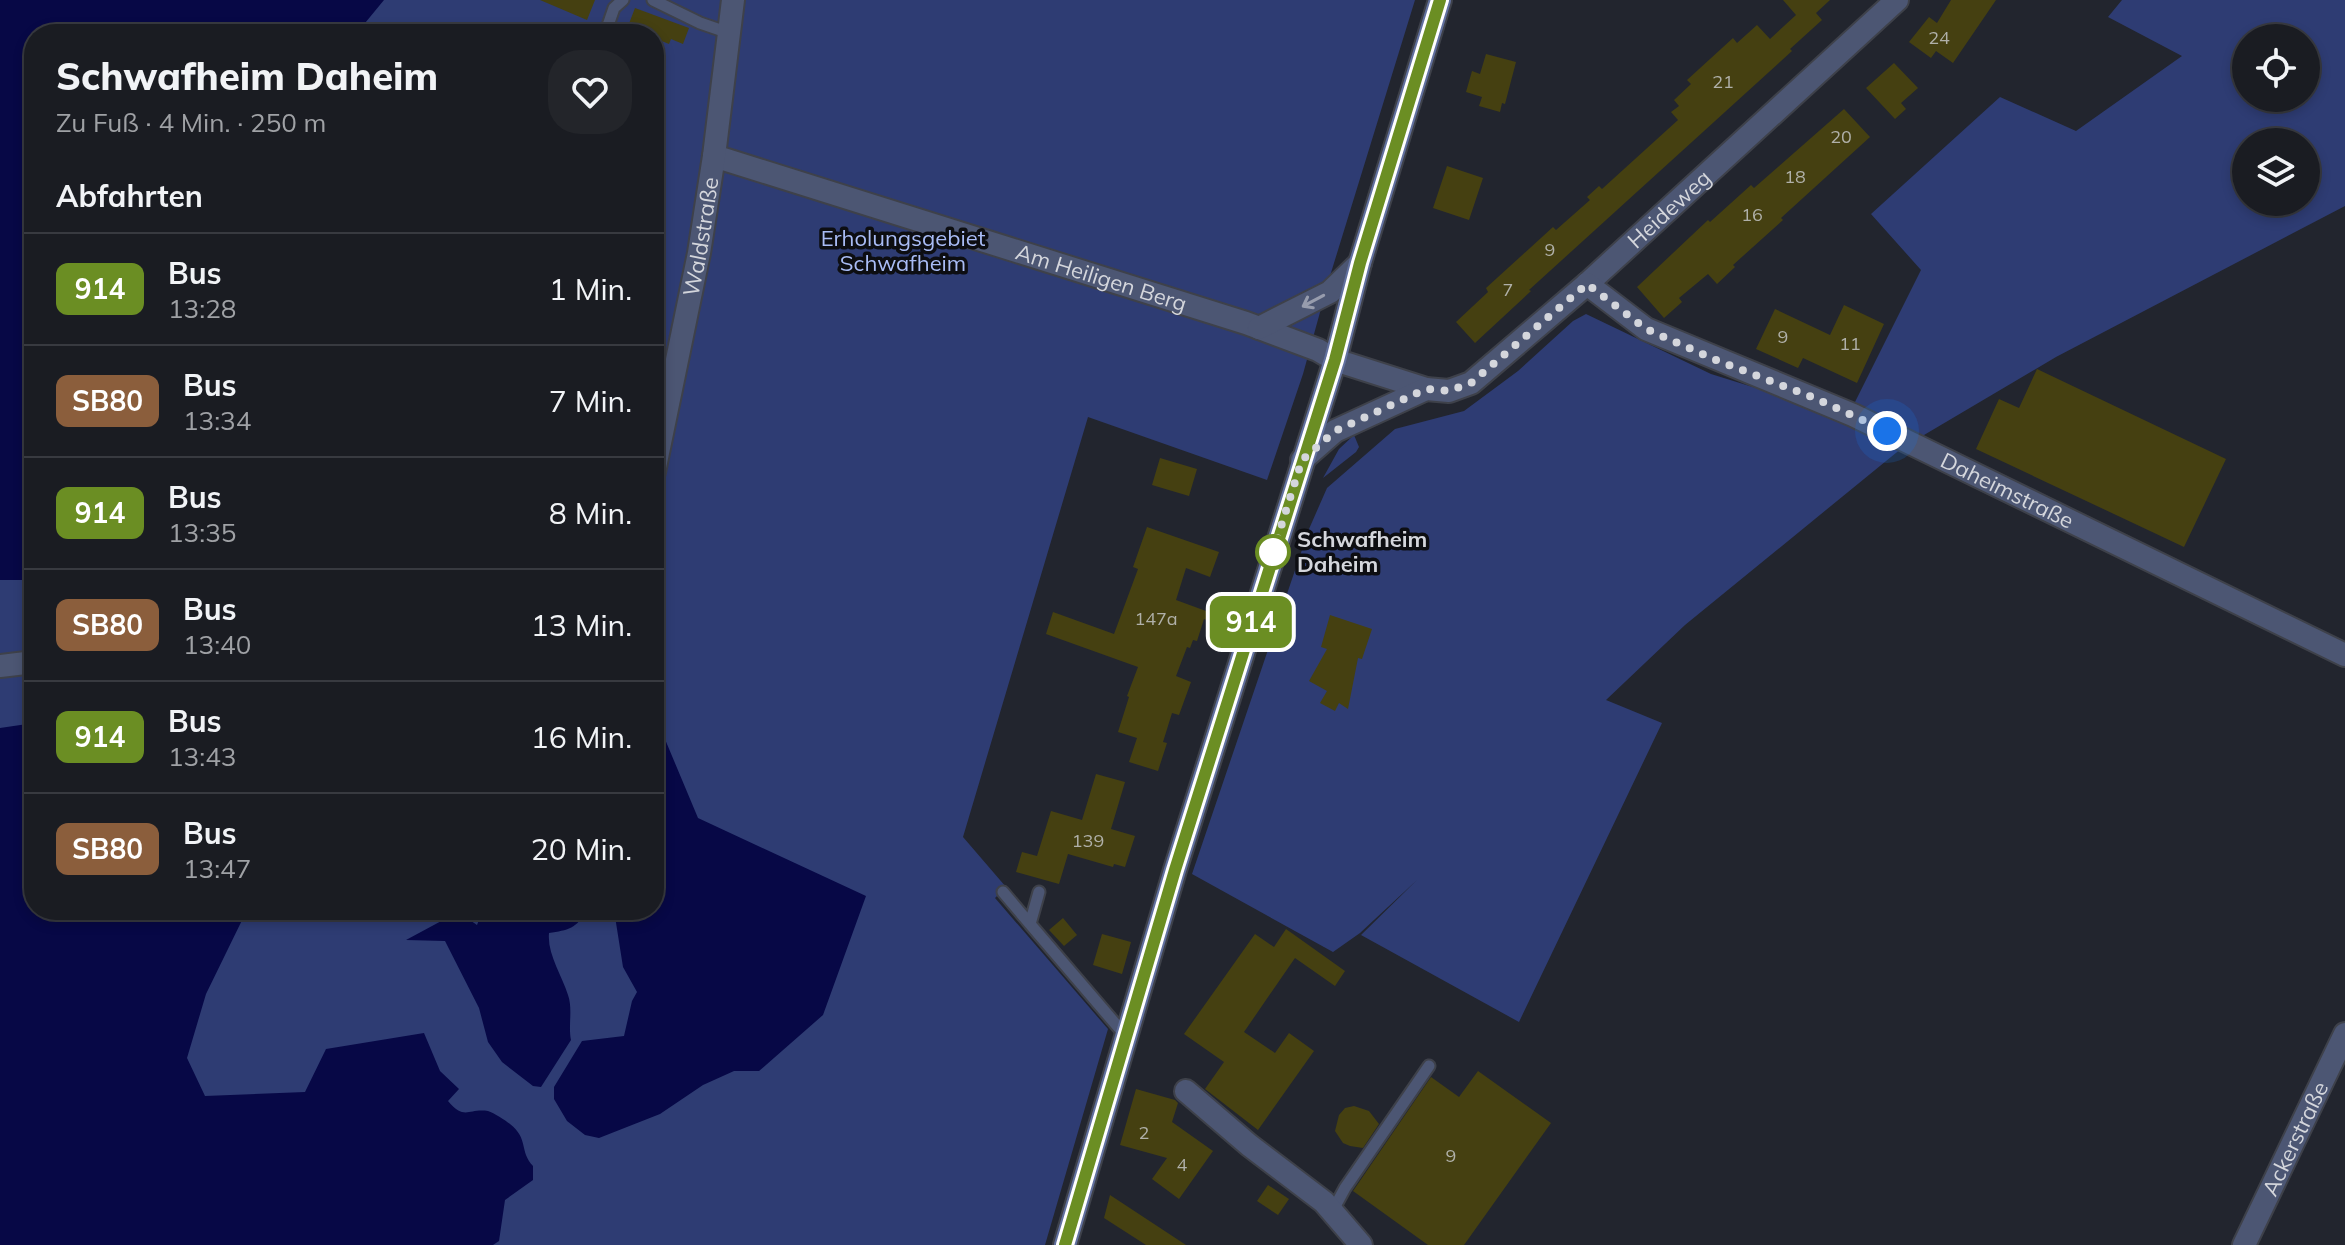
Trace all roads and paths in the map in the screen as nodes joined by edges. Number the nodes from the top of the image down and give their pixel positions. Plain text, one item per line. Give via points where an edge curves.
1 (623, 0) edge
2 (653, 0) edge
3 (733, 0) edge
4 (1440, 0) edge
5 (1897, 0) edge
6 (608, 24) edge
7 (729, 33) junction
8 (714, 156) junction
9 (1360, 263) junction
10 (1587, 284) junction
11 (1259, 328) junction
12 (1335, 360) junction
13 (1426, 389) junction
14 (664, 423) edge
15 (1302, 460) junction
16 (2345, 655) edge
17 (24, 663) edge
18 (0, 666) edge
19 (1003, 892) dead end
20 (1039, 892) dead end
21 (1030, 924) junction
22 (2345, 1034) edge
23 (1125, 1035) junction
24 (1429, 1066) dead end
25 (1186, 1091) dead end
26 (1332, 1212) junction
27 (1065, 1245) edge
28 (1361, 1245) edge
29 (2244, 1245) edge

1 - 6 lane
2 - 7 lane
3 - 7 street, Waldstraße
4 - 9 main road
5 - 10 street, Heideweg
7 - 8 street, Waldstraße
8 - 11 street, Am Heiligen Berg
8 - 14 street, Waldstraße
9 -> 11 street via 1330,292
9 - 12 main road
10 - 13 street, Heideweg via 1471,383 1449,391
10 - 16 street, Daheimstraße via 1646,329 1853,415
11 - 12 street, Am Heiligen Berg
12 - 13 street, Heideweg
12 - 15 main road
13 - 15 street, Heideweg via 1335,431
15 - 23 main road
17 - 18 street
19 - 21 lane
20 - 21 lane
21 - 23 lane
22 - 29 street, Ackerstraße
23 - 27 main road
24 - 26 lane
25 - 26 street
26 - 28 street

